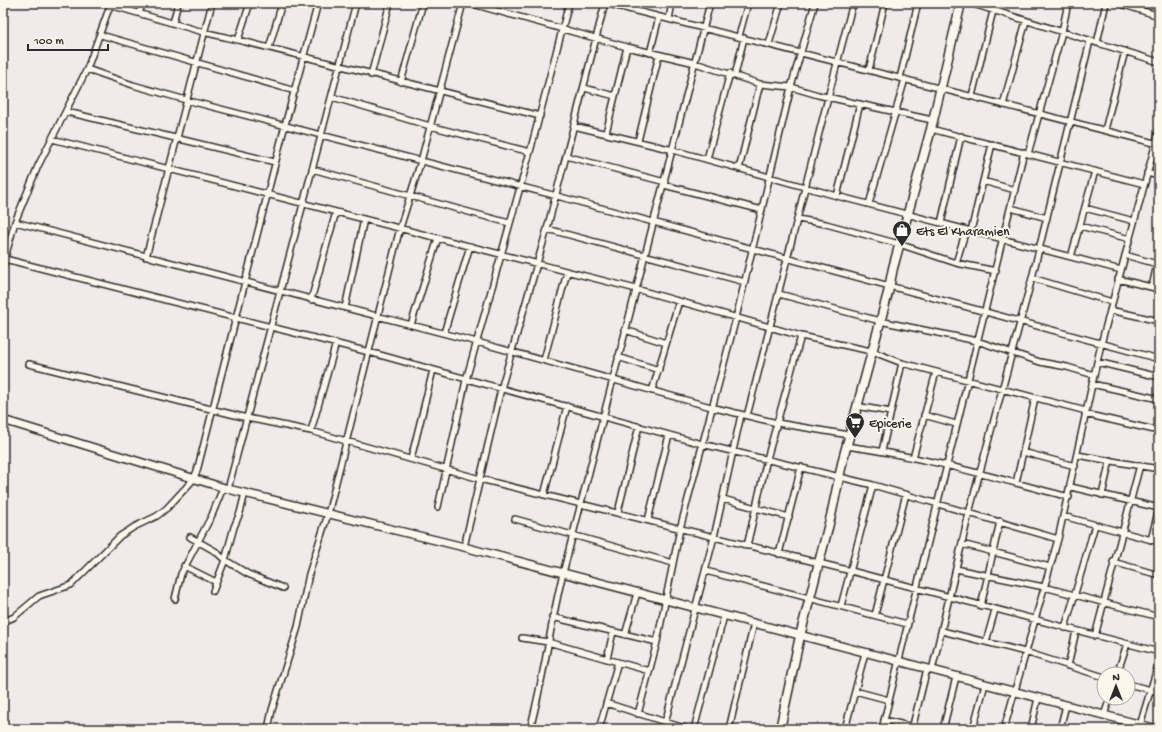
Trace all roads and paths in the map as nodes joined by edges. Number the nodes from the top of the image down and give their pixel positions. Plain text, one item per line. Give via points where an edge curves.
1 (142, 3) edge
2 (178, 3) edge
3 (212, 3) edge
4 (250, 3) edge
5 (282, 3) edge
6 (318, 3) edge
7 (356, 3) edge
8 (390, 3) edge
9 (423, 3) edge
10 (462, 3) edge
11 (469, 3) edge
12 (569, 3) edge
13 (637, 3) edge
14 (672, 3) edge
15 (710, 3) edge
16 (748, 3) edge
17 (781, 3) edge
18 (815, 3) edge
19 (853, 3) edge
20 (885, 3) edge
21 (918, 3) edge
22 (961, 3) edge
23 (970, 3) edge
24 (1068, 3) edge
25 (1106, 3) edge
26 (1118, 3) edge
27 (111, 4) edge
28 (635, 11) junction
29 (993, 11) junction
30 (139, 13) junction
31 (1159, 16) edge
32 (659, 17) junction
33 (669, 19) junction
34 (1026, 21) junction
35 (173, 23) junction
36 (704, 27) junction
37 (562, 28) junction
38 (203, 32) junction
39 (1062, 32) junction
40 (101, 35) junction
41 (742, 37) junction
42 (597, 38) junction
43 (238, 40) junction
44 (1090, 41) junction
45 (1097, 43) junction
46 (769, 44) junction
47 (627, 47) junction
48 (269, 48) junction
49 (1125, 51) junction
50 (650, 53) junction
51 (802, 53) junction
52 (659, 55) junction
53 (304, 57) junction
54 (837, 62) junction
55 (1159, 62) edge
56 (695, 63) junction
57 (196, 64) junction
58 (341, 66) junction
59 (87, 70) junction
60 (869, 70) junction
61 (371, 74) junction
62 (732, 74) junction
63 (903, 78) junction
64 (401, 82) junction
65 (760, 84) junction
66 (791, 87) junction
67 (584, 88) junction
68 (940, 88) junction
69 (295, 91) junction
70 (439, 92) junction
71 (615, 96) junction
72 (972, 96) junction
73 (332, 97) junction
74 (827, 97) junction
75 (186, 100) junction
76 (860, 104) junction
77 (1003, 104) junction
78 (66, 112) junction
79 (896, 112) junction
80 (1039, 113) junction
81 (540, 116) junction
82 (932, 120) junction
83 (1070, 121) junction
84 (285, 125) junction
85 (430, 126) junction
86 (574, 126) junction
87 (931, 129) junction
88 (1105, 130) junction
89 (1159, 131) edge
90 (606, 133) junction
91 (322, 136) junction
92 (961, 136) junction
93 (176, 138) junction
94 (52, 139) junction
95 (638, 141) junction
96 (992, 144) junction
97 (1157, 144) edge
98 (673, 150) junction
99 (530, 152) junction
100 (1026, 153) junction
101 (566, 156) junction
102 (707, 159) junction
103 (421, 161) junction
104 (275, 162) junction
105 (1060, 162) junction
106 (168, 169) junction
107 (312, 169) junction
108 (739, 169) junction
109 (1095, 171) junction
110 (1147, 173) junction
111 (1159, 176) edge
112 (770, 177) junction
113 (983, 181) junction
114 (665, 183) junction
115 (1144, 184) junction
116 (519, 186) junction
117 (806, 187) junction
118 (1015, 190) junction
119 (267, 194) junction
120 (409, 195) junction
121 (557, 196) junction
122 (837, 196) junction
123 (303, 203) junction
124 (869, 204) junction
125 (1011, 208) junction
126 (1085, 208) junction
127 (762, 210) junction
128 (336, 212) junction
129 (907, 214) junction
130 (1047, 218) junction
131 (364, 219) junction
132 (798, 219) junction
133 (1134, 221) junction
134 (15, 222) junction
135 (509, 223) junction
136 (655, 223) junction
137 (941, 223) junction
138 (1080, 226) junction
139 (400, 228) junction
140 (548, 228) junction
141 (968, 230) junction
142 (438, 238) junction
143 (1003, 239) junction
144 (1130, 239) junction
145 (899, 244) junction
146 (470, 246) junction
147 (753, 249) junction
148 (1039, 249) junction
149 (500, 254) junction
150 (1125, 255) junction
151 (146, 256) junction
152 (645, 256) junction
153 (1072, 257) junction
154 (5, 259) junction
155 (788, 259) junction
156 (1158, 259) edge
157 (537, 263) junction
158 (956, 263) junction
159 (3, 265) edge
160 (1121, 270) junction
161 (996, 271) junction
162 (567, 272) junction
163 (1032, 278) junction
164 (1118, 279) junction
165 (745, 282) junction
166 (245, 283) junction
167 (890, 285) junction
168 (1152, 287) junction
169 (636, 289) junction
170 (1159, 289) edge
171 (280, 292) junction
172 (779, 294) junction
173 (311, 300) junction
174 (679, 302) junction
175 (1112, 302) junction
176 (345, 308) junction
177 (1110, 310) junction
178 (985, 312) junction
179 (377, 316) junction
180 (236, 318) junction
181 (736, 318) junction
182 (880, 321) junction
183 (1020, 321) junction
184 (1159, 321) edge
185 (411, 325) junction
186 (270, 327) junction
187 (770, 328) junction
188 (625, 330) junction
189 (444, 333) junction
190 (800, 336) junction
191 (977, 341) junction
192 (477, 342) junction
193 (336, 343) junction
194 (666, 343) junction
195 (1101, 344) junction
196 (511, 351) junction
197 (872, 351) junction
198 (369, 352) junction
199 (1012, 353) junction
200 (618, 357) junction
201 (1159, 359) edge
202 (544, 360) junction
203 (1097, 362) junction
204 (902, 363) junction
205 (29, 364) dead end
206 (434, 370) junction
207 (659, 370) junction
208 (936, 372) junction
209 (1094, 375) junction
210 (1159, 377) edge
211 (967, 379) junction
212 (466, 380) junction
213 (612, 381) junction
214 (1092, 384) junction
215 (501, 389) junction
216 (1003, 389) junction
217 (652, 392) junction
218 (1035, 398) junction
219 (1159, 400) edge
220 (567, 406) junction
221 (856, 406) junction
222 (711, 408) junction
223 (212, 410) junction
224 (890, 412) junction
225 (1086, 412) junction
226 (603, 415) junction
227 (741, 415) junction
228 (924, 415) junction
229 (747, 416) junction
230 (247, 418) junction
231 (3, 420) edge
232 (777, 423) junction
233 (956, 424) junction
234 (639, 426) junction
235 (311, 431) junction
236 (1159, 431) edge
237 (670, 435) junction
238 (849, 435) junction
239 (345, 441) junction
240 (702, 444) junction
241 (846, 446) junction
242 (733, 451) junction
243 (882, 451) junction
244 (1023, 452) junction
245 (1077, 455) junction
246 (913, 458) junction
247 (411, 459) junction
248 (767, 459) junction
249 (1110, 460) junction
250 (946, 465) junction
251 (1140, 465) junction
252 (1075, 466) junction
253 (801, 467) junction
254 (446, 469) junction
255 (1159, 469) edge
256 (980, 474) junction
257 (839, 476) junction
258 (480, 479) junction
259 (193, 480) junction
260 (1016, 483) junction
261 (873, 485) junction
262 (1071, 487) junction
263 (225, 489) junction
264 (245, 494) junction
265 (906, 494) junction
266 (544, 495) junction
267 (1102, 495) junction
268 (1069, 497) junction
269 (723, 499) junction
270 (1129, 501) junction
271 (582, 503) junction
272 (937, 503) junction
273 (438, 507) dead end
274 (756, 508) junction
275 (1159, 508) edge
276 (618, 512) junction
277 (969, 513) junction
278 (328, 514) junction
279 (1063, 516) junction
280 (789, 517) junction
281 (515, 519) dead end
282 (648, 520) junction
283 (1000, 521) junction
284 (1095, 525) junction
285 (680, 529) junction
286 (1121, 532) junction
287 (573, 535) junction
288 (190, 537) dead end
289 (714, 537) junction
290 (1058, 539) junction
291 (1151, 540) junction
292 (199, 542) junction
293 (1159, 542) edge
294 (962, 544) junction
295 (747, 546) junction
296 (464, 547) junction
297 (993, 551) junction
298 (779, 554) junction
299 (225, 560) junction
300 (1114, 562) junction
301 (673, 563) junction
302 (820, 565) junction
303 (184, 566) junction
304 (1050, 567) junction
305 (956, 569) junction
306 (706, 571) junction
307 (851, 571) junction
308 (563, 573) junction
309 (1159, 575) edge
310 (988, 576) junction
311 (883, 580) junction
312 (216, 582) junction
313 (1044, 587) junction
314 (283, 588) dead end
315 (916, 589) junction
316 (213, 591) dead end
317 (637, 593) junction
318 (1074, 595) junction
319 (811, 598) junction
320 (950, 598) junction
321 (175, 599) dead end
322 (666, 600) junction
323 (1103, 603) junction
324 (841, 606) junction
325 (981, 606) junction
326 (696, 608) junction
327 (995, 610) junction
328 (875, 615) junction
329 (724, 616) junction
330 (552, 617) junction
331 (1159, 617) edge
332 (1035, 620) junction
333 (3, 622) edge
334 (754, 624) junction
335 (907, 624) junction
336 (1065, 628) junction
337 (942, 631) junction
338 (1076, 631) junction
339 (614, 632) junction
340 (625, 634) junction
341 (800, 636) junction
342 (1095, 636) junction
343 (522, 638) dead end
344 (548, 642) junction
345 (657, 642) junction
346 (986, 642) junction
347 (1127, 644) junction
348 (1025, 652) junction
349 (1159, 652) edge
350 (865, 653) junction
351 (607, 659) junction
352 (898, 661) junction
353 (618, 662) junction
354 (1159, 662) edge
355 (1068, 666) junction
356 (1120, 666) edge
357 (930, 670) junction
358 (649, 671) junction
359 (1096, 675) edge
360 (956, 676) junction
361 (985, 684) junction
362 (1136, 686) edge
363 (1151, 690) junction
364 (855, 691) junction
365 (1013, 691) junction
366 (1159, 692) edge
367 (1038, 698) junction
368 (889, 700) junction
369 (606, 703) junction
370 (1066, 705) junction
371 (1107, 706) edge
372 (638, 714) junction
373 (1104, 715) junction
374 (884, 720) junction
375 (665, 723) junction
376 (1140, 725) junction
377 (912, 728) edge
378 (268, 729) edge
379 (530, 729) edge
380 (598, 729) edge
381 (687, 729) edge
382 (694, 729) edge
383 (729, 729) edge
384 (780, 729) edge
385 (845, 729) edge
386 (882, 729) edge
387 (943, 729) edge
388 (973, 729) edge
389 (1004, 729) edge
390 (1031, 729) edge
391 (1060, 729) edge
392 (1157, 729) edge

1 - 30 street
2 - 35 street
3 - 38 street
4 - 43 street
5 - 48 street
6 - 53 street
7 - 58 street
8 - 61 street
9 - 64 street
10 - 70 street
11 - 37 street
12 - 37 street
13 - 28 street
14 - 33 street
15 - 36 street
16 - 41 street
17 - 46 street
18 - 51 street
19 - 54 street
20 - 60 street
21 - 63 street
22 - 68 main road
23 - 29 street
24 - 39 street
25 - 45 street
26 - 31 street
27 - 30 street
27 - 40 street
28 - 32 street
28 - 42 street via 605,3
29 - 34 street
29 - 72 street
30 - 35 street
32 - 33 street
32 - 50 street
33 - 36 street
34 - 39 street
34 - 77 street
35 - 38 street
36 - 41 street
36 - 56 street
37 - 42 street
37 - 81 street
38 - 43 street
38 - 57 street
39 - 44 street
39 - 80 street
40 - 57 street
40 - 59 street
41 - 46 street
41 - 62 street
42 - 47 street
42 - 67 street
43 - 48 street
44 - 45 street
44 - 83 street
45 - 49 street
46 - 51 street
47 - 50 street
47 - 71 street
48 - 53 street
49 - 55 street
49 - 88 street
50 - 52 street
51 - 54 street
51 - 66 street
52 - 56 street
52 - 95 street
53 - 58 street
53 - 69 street
54 - 60 street
54 - 74 street
56 - 62 street
56 - 98 street
57 - 69 street
57 - 75 street
58 - 61 street
58 - 73 street
59 - 75 street
59 - 78 street
60 - 63 street
61 - 64 street
62 - 65 street
62 - 102 street
63 - 68 street
63 - 79 street
64 - 70 street
65 - 66 street
65 - 108 street
66 - 74 street
66 - 112 street
67 - 71 street
67 - 86 street
68 - 72 street
68 - 82 main road
69 - 84 street
70 - 81 street
70 - 85 street
71 - 90 street
72 - 77 street
73 - 85 street
73 - 91 street
74 - 76 street
74 - 117 street
75 - 84 street
75 - 93 street
76 - 79 street
76 - 122 street
77 - 80 street
78 - 93 street
78 - 94 street
79 - 82 street
79 - 124 street
80 - 83 street
80 - 100 street
81 - 99 street
82 - 87 main road
83 - 88 street
83 - 105 street
84 - 91 street
84 - 104 street
85 - 99 street
85 - 103 street
86 - 90 street
86 - 101 street
87 - 92 street
87 - 129 main road
88 - 97 street
89 - 97 street
90 - 95 street
91 - 103 street
91 - 107 street
92 - 96 street
92 - 137 street
93 - 104 street
93 - 106 street
94 - 106 street
94 - 134 street
95 - 98 street
96 - 100 street
96 - 113 street
97 - 110 street
98 - 102 street
98 - 114 street
99 - 116 street
100 - 105 street
100 - 118 street
101 - 114 street
101 - 121 street
102 - 108 street
103 - 116 street
103 - 120 street
104 - 119 street
105 - 109 street
105 - 130 street
106 - 119 street
106 - 151 street
107 - 120 street
107 - 123 street
108 - 112 street
109 - 115 street
109 - 126 street
110 - 111 street
110 - 115 street
112 - 117 street
112 - 127 street
113 - 118 street
113 - 141 street
114 - 127 street
114 - 136 street
115 - 133 street
116 - 121 street
116 - 135 street
117 - 122 street
117 - 132 street
118 - 125 street
119 - 123 street
119 - 166 street
120 - 135 street
120 - 139 street
121 - 136 street
121 - 140 street
122 - 124 street
123 - 128 street
123 - 171 street
124 - 129 street
125 - 130 street
125 - 143 street
126 - 133 street
126 - 138 street
127 - 147 street
128 - 131 street
128 - 173 street
129 - 137 street
129 - 145 main road
130 - 148 street
131 - 139 street
131 - 176 street
132 - 145 street
132 - 155 street
133 - 144 street
134 - 151 street
134 - 154 street
135 - 149 street
136 - 147 street
136 - 152 street
137 - 141 street
138 - 144 street
138 - 153 street
139 - 142 street
139 - 179 street
140 - 152 street
140 - 157 street
141 - 143 street
141 - 158 street
142 - 146 street
142 - 185 street
143 - 148 street
143 - 161 street
144 - 150 street
145 - 158 street
145 - 167 main road
146 - 149 street
146 - 189 street
147 - 155 street
147 - 165 street
148 - 153 street
148 - 163 street
149 - 157 street
149 - 192 street
150 - 156 street
150 - 160 street
151 - 166 street
152 - 165 street
152 - 169 street
153 - 160 street
154 - 159 street
154 - 180 street
155 - 167 street
155 - 172 street
156 - 168 street
157 - 162 street
157 - 196 street
158 - 161 street
160 - 164 street
161 - 178 street
162 - 169 street
162 - 202 street
163 - 175 street
163 - 183 street
164 - 168 street
164 - 175 street
165 - 181 street
166 - 171 street
166 - 180 street
167 - 178 street
167 - 182 main road
168 - 170 street
169 - 174 street
169 - 188 street
171 - 173 street
171 - 186 street
172 - 182 street
172 - 187 street
173 - 176 street
174 - 181 street
174 - 194 street
175 - 177 street
176 - 179 street
177 - 184 street
177 - 195 street
178 - 183 street
178 - 191 street
179 - 185 street
179 - 198 street
180 - 186 street
180 - 223 street
181 - 187 street
181 - 222 street
182 - 191 street
182 - 197 main road
183 - 195 street
183 - 199 street
185 - 189 street
186 - 193 street
186 - 230 street
187 - 190 street
187 - 229 street
188 - 194 street
188 - 200 street
189 - 192 street
190 - 197 street
190 - 232 street
191 - 199 street
191 - 211 street
192 - 196 street
192 - 212 street
193 - 198 street
193 - 235 street
194 - 207 street
195 - 201 street
195 - 203 street
196 - 202 street
196 - 215 street
197 - 204 street
197 - 221 main road
198 - 206 street
198 - 239 street
199 - 209 street
199 - 216 street
200 - 207 street
200 - 213 street
202 - 213 street
203 - 209 street
203 - 210 street
204 - 208 street
204 - 224 street
205 - 223 street
206 - 212 street
206 - 247 street
207 - 217 street
208 - 211 street
208 - 228 street
209 - 214 street
211 - 216 street
211 - 233 street
212 - 215 street
212 - 254 street
213 - 217 street
213 - 226 street
214 - 219 street
214 - 225 street
215 - 220 street
215 - 258 street
216 - 218 street
216 - 256 street
217 - 222 street
218 - 225 street
218 - 244 street
220 - 226 street
220 - 266 street
221 - 224 street
221 - 238 main road
222 - 227 street
222 - 240 street
223 - 230 street
223 - 259 street
224 - 243 street
225 - 236 street
225 - 245 street
226 - 234 street
226 - 271 street
227 - 229 street
227 - 242 street
228 - 233 street
228 - 246 street
229 - 232 street
230 - 235 street
230 - 263 street
231 - 259 street
232 - 238 street
232 - 248 street
233 - 250 street
234 - 237 street
234 - 276 street
235 - 239 street
237 - 240 street
237 - 282 street
238 - 241 main road
239 - 247 street
239 - 278 street
240 - 242 street
240 - 285 street
241 - 243 street
241 - 257 main road
242 - 248 street
242 - 269 street
243 - 246 street
244 - 252 street
244 - 260 street
245 - 249 street
245 - 252 street
246 - 250 street
247 - 254 street
248 - 253 street
248 - 274 street
249 - 251 street
249 - 267 street
250 - 256 street
250 - 272 street
251 - 255 street
251 - 270 street
252 - 262 street
253 - 257 street
253 - 280 street
254 - 258 street
254 - 273 street
256 - 260 street
256 - 277 street
257 - 261 street
257 - 302 main road
258 - 266 street
258 - 296 street
259 - 263 street
259 - 333 street via 157,516 120,536 71,585 39,596 14,617
260 - 268 street
261 - 265 street
261 - 307 street
262 - 267 street
262 - 268 street
263 - 264 street
263 - 292 street
264 - 278 street
264 - 299 street
265 - 272 street
265 - 311 street
266 - 271 street
267 - 270 street
268 - 279 street
269 - 274 street
269 - 289 street
270 - 275 street
270 - 286 street
271 - 276 street
271 - 287 street
272 - 277 street
272 - 315 street
274 - 280 street
274 - 295 street
275 - 291 street
276 - 282 street
277 - 283 street
277 - 294 street
278 - 296 street
278 - 378 street via 309,574 298,627
279 - 284 street
279 - 290 street
280 - 298 street
281 - 287 street
282 - 285 street
283 - 290 street
283 - 297 street
284 - 286 street
284 - 318 street
285 - 289 street
285 - 301 street
286 - 291 street
286 - 300 street
287 - 301 street
287 - 308 street
288 - 292 street
289 - 295 street
289 - 306 street
290 - 304 street
291 - 293 street
292 - 299 street
292 - 303 street
294 - 297 street
294 - 305 street
295 - 298 street
296 - 308 street
297 - 304 street
297 - 310 street
298 - 302 street
299 - 312 street
299 - 314 street via 248,574
300 - 309 street
300 - 323 street
301 - 322 street
302 - 307 street
302 - 319 main road
303 - 312 street
303 - 321 street
304 - 313 street
305 - 310 street
305 - 320 street
306 - 319 street
306 - 326 street
307 - 311 street
307 - 324 street
308 - 317 street
308 - 330 street
310 - 313 street
310 - 325 street
311 - 315 street
311 - 328 street
312 - 316 street
313 - 318 street
313 - 332 street
315 - 320 street
315 - 335 street
317 - 322 street
317 - 340 street
318 - 323 street
318 - 336 street
319 - 324 street
319 - 341 main road
320 - 325 street
320 - 337 street
322 - 326 street
322 - 345 street
323 - 331 street
323 - 342 street
324 - 328 street
325 - 327 street
326 - 329 street
326 - 375 street
327 - 332 street
327 - 346 street
328 - 335 street
329 - 334 street
329 - 382 street
330 - 339 street
330 - 344 street
332 - 336 street
332 - 348 street
334 - 341 street
334 - 383 street
335 - 352 street
336 - 338 street
337 - 346 street
337 - 357 street
338 - 342 street
338 - 355 street
339 - 340 street
339 - 351 street
340 - 345 street
341 - 350 street
341 - 384 main road
342 - 347 street
343 - 344 street
344 - 351 street
344 - 379 street via 540,694
345 - 358 street
346 - 348 street
347 - 349 street
347 - 356 street
348 - 355 street
348 - 365 street
350 - 352 street
350 - 364 street
351 - 353 street
352 - 357 street
352 - 368 street
353 - 358 street
353 - 369 street
354 - 363 street
355 - 359 street
357 - 360 street
357 - 377 street
358 - 372 street
360 - 361 street
360 - 387 street
361 - 365 street
361 - 388 street
362 - 363 street
363 - 366 street
363 - 376 street
364 - 368 street
364 - 385 street
365 - 367 street
365 - 389 street
367 - 370 street
367 - 390 street
368 - 374 street
369 - 372 street
369 - 380 street
370 - 373 street
370 - 391 street
371 - 373 street
372 - 375 street
373 - 376 street
374 - 377 street
374 - 386 street
375 - 381 street
376 - 392 street

